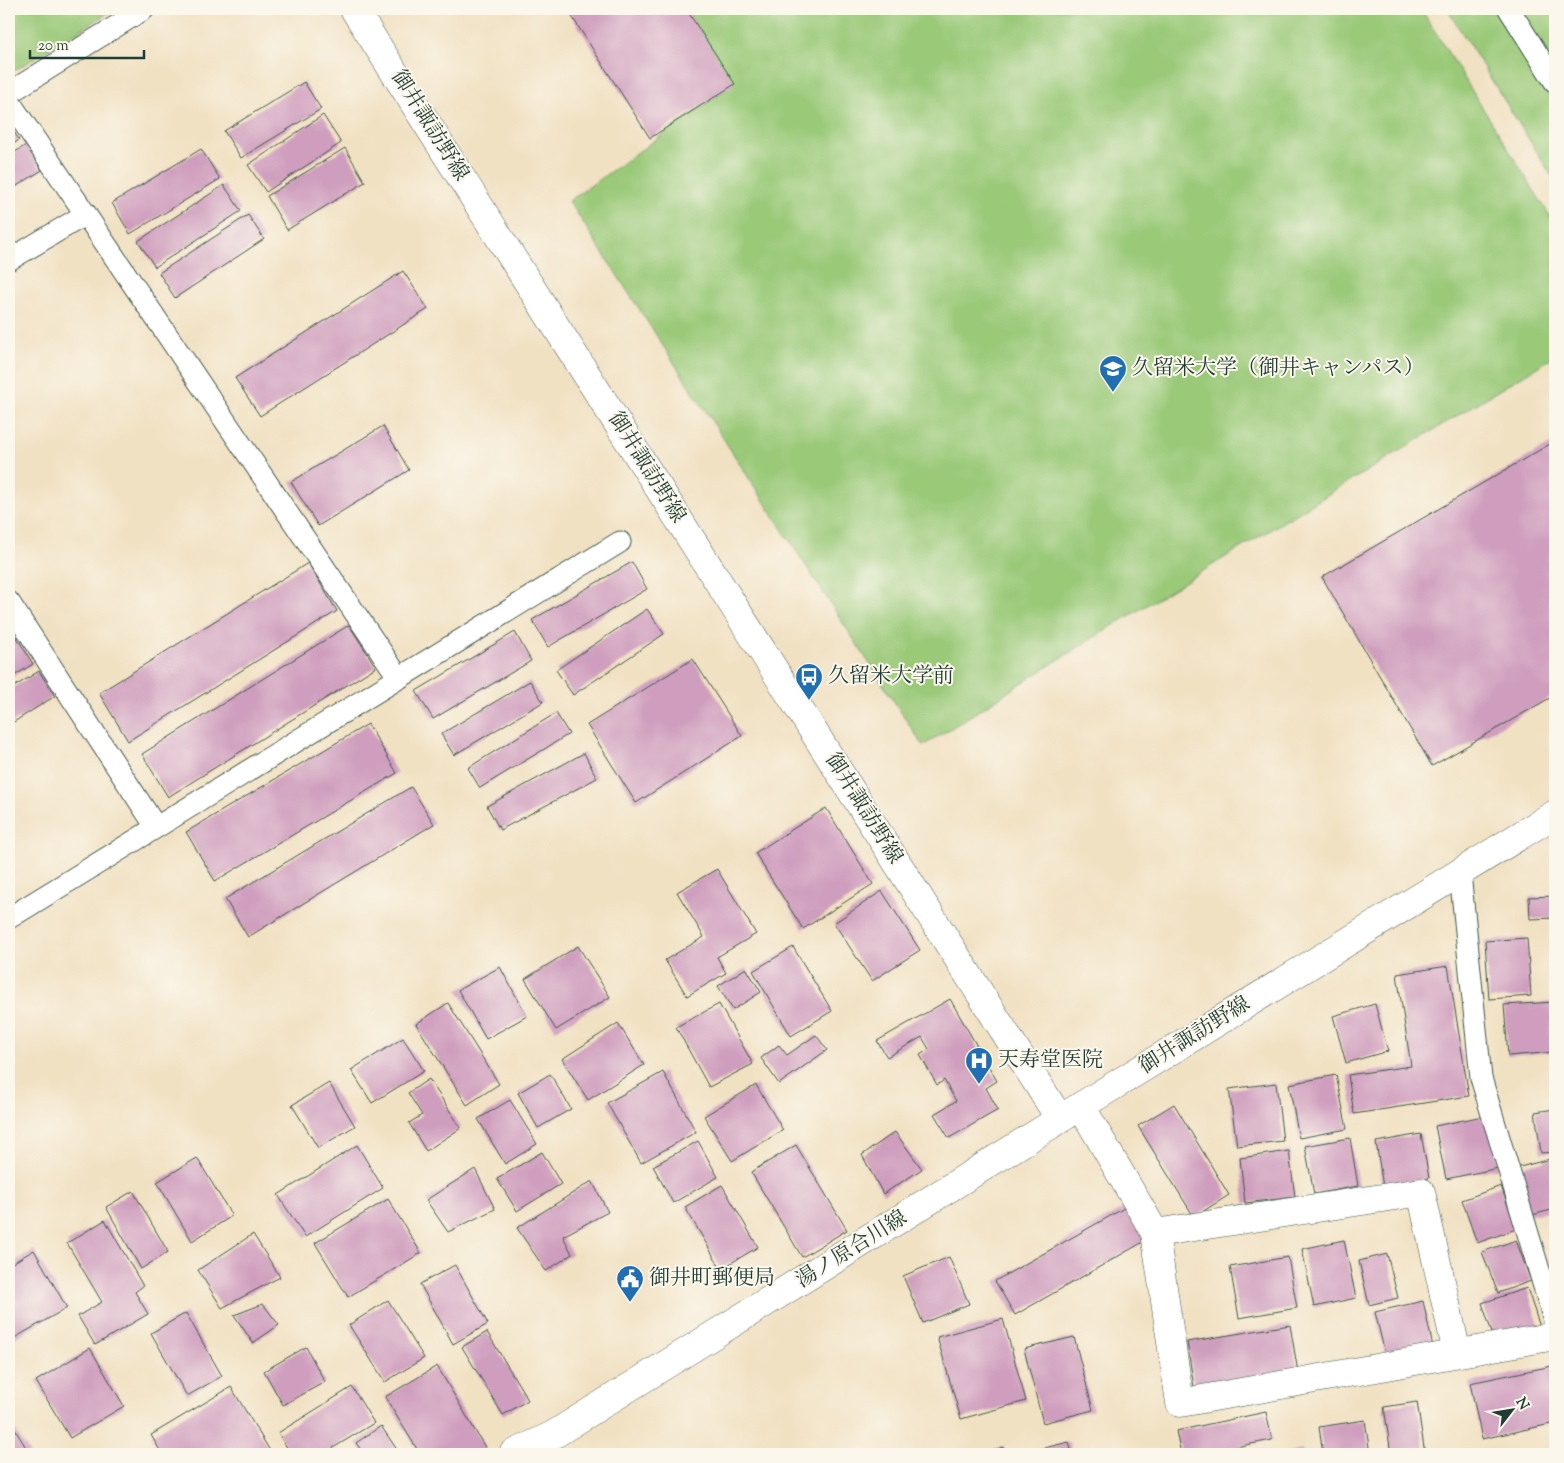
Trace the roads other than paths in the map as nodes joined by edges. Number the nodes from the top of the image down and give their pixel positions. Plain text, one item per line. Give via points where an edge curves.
1 (144, 9) edge
2 (354, 9) edge
3 (1508, 9) edge
4 (1555, 82) edge
5 (9, 93) edge
6 (9, 101) edge
7 (86, 214) junction
8 (9, 260) edge
9 (620, 542) dead end
10 (9, 602) edge
11 (399, 678) junction
12 (1555, 814) edge
13 (156, 827) junction
14 (1460, 873) junction
15 (9, 918) edge
16 (1071, 1113) junction
17 (1155, 1233) junction
18 (1555, 1323) edge
19 (1555, 1336) edge
20 (1457, 1353) junction
21 (513, 1454) edge

1 - 5 lane
2 - 16 main road, 御井諏訪野線
3 - 4 lane
6 - 7 lane
7 - 8 lane
7 - 11 lane
9 - 11 lane
10 - 13 lane
11 - 13 lane
12 - 14 main road, 御井諏訪野線
13 - 15 lane
14 - 16 main road, 御井諏訪野線
14 - 18 lane via 1481,1078
16 - 17 main road
16 - 21 main road, 湯ノ原合川線 via 554,1435
17 - 20 main road via 1421,1192
17 - 20 main road via 1180,1403
19 - 20 main road

